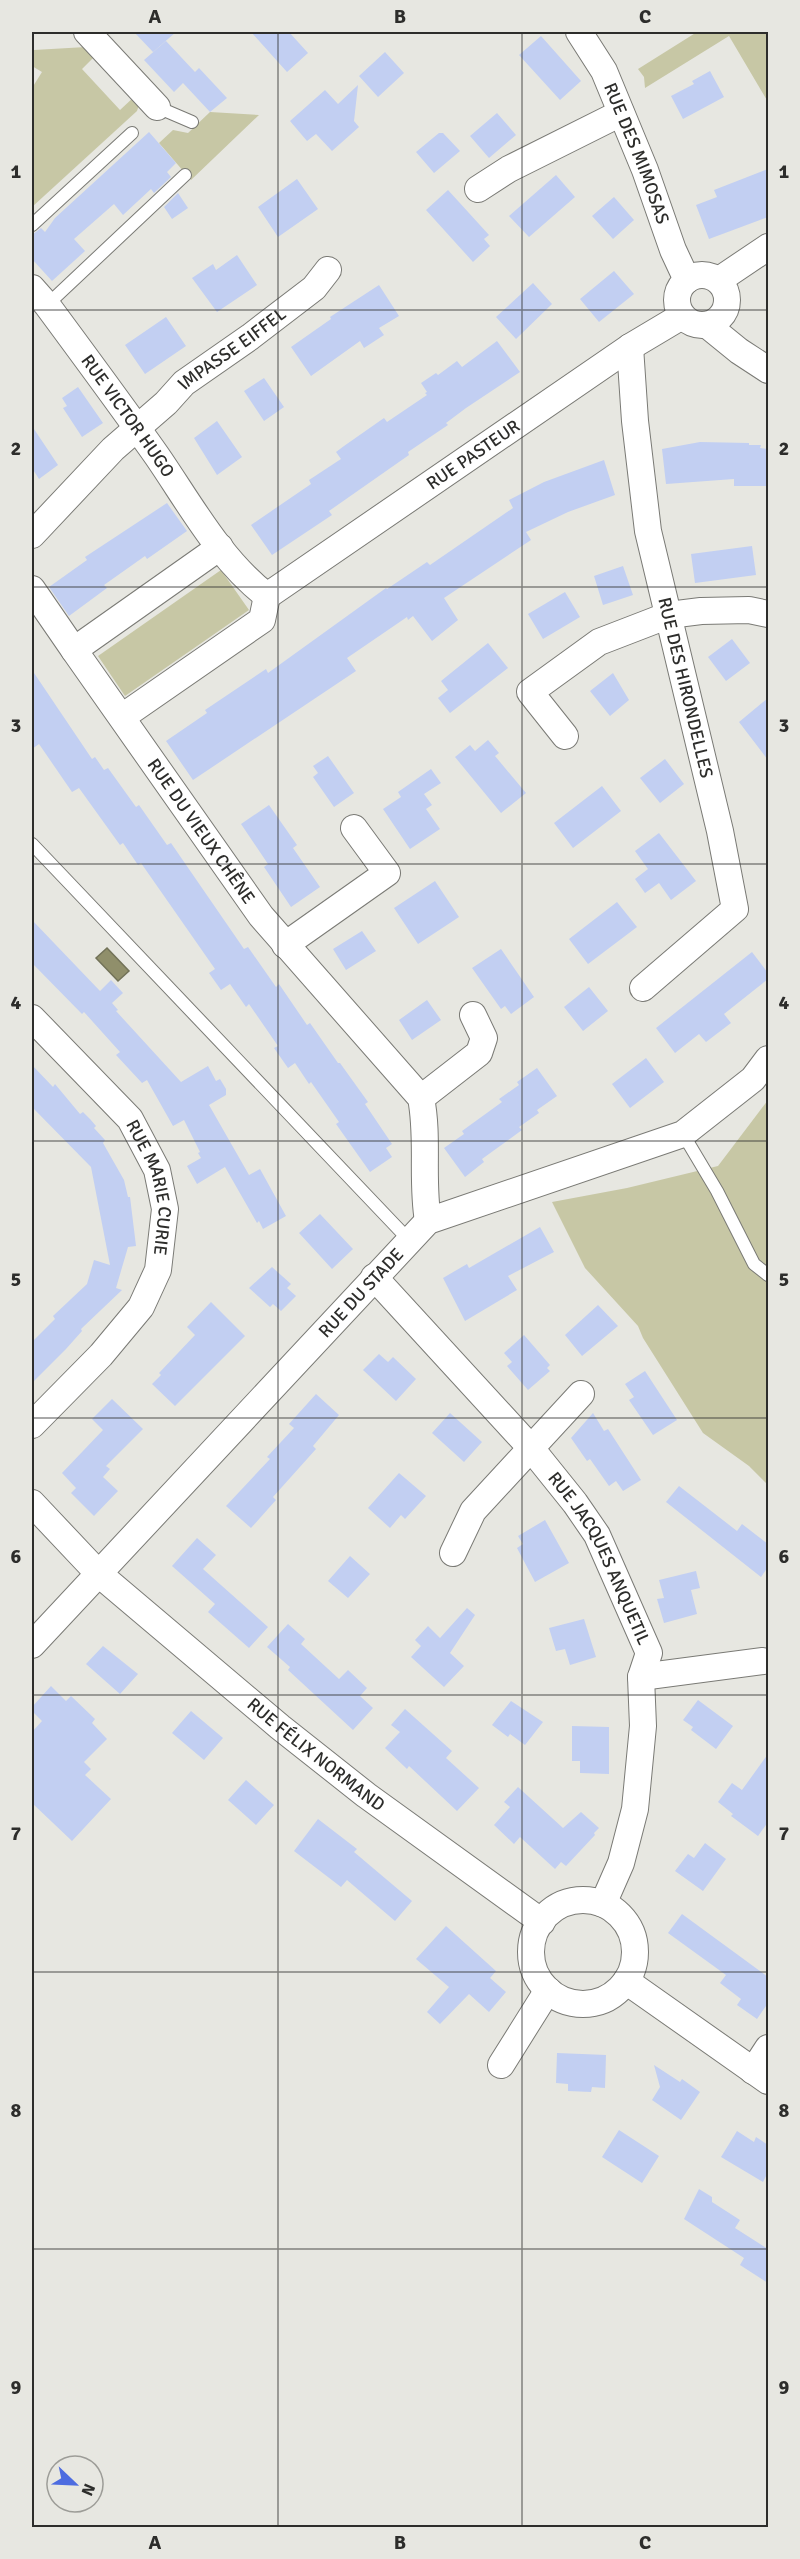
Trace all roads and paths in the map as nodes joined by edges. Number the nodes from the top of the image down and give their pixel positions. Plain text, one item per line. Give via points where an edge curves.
1 (87, 32) edge
2 (579, 32) edge
3 (157, 107) joint
4 (621, 113) junction
5 (192, 122) dead end
6 (132, 133) dead end
7 (185, 175) dead end
8 (478, 189) dead end
9 (32, 225) edge
10 (768, 247) edge
11 (328, 270) dead end
12 (687, 280) junction
13 (719, 280) junction
14 (39, 296) edge
15 (682, 316) junction
16 (707, 325) junction
17 (630, 347) junction
18 (768, 370) edge
19 (137, 428) junction
20 (32, 535) edge
21 (220, 547) junction
22 (32, 589) edge
23 (267, 596) junction
24 (768, 614) edge
25 (669, 615) junction
26 (74, 650) junction
27 (122, 717) junction
28 (566, 736) dead end
29 (354, 828) dead end
30 (32, 844) edge
31 (285, 945) junction
32 (642, 988) dead end
33 (473, 1015) dead end
34 (32, 1018) edge
35 (768, 1059) edge
36 (421, 1098) junction
37 (684, 1134) junction
38 (428, 1221) junction
39 (409, 1240) junction
40 (768, 1275) edge
41 (374, 1277) junction
42 (581, 1394) dead end
43 (32, 1425) edge
44 (530, 1447) junction
45 (32, 1503) edge
46 (453, 1553) dead end
47 (99, 1574) junction
48 (32, 1645) edge
49 (763, 1661) dead end
50 (641, 1677) junction
51 (603, 1904) junction
52 (542, 1922) junction
53 (627, 1981) junction
54 (548, 1990) junction
55 (768, 2048) edge
56 (501, 2065) dead end
57 (761, 2076) edge

1 - 3 street
2 - 4 street, RUE DES MIMOSAS via 604,71
3 - 5 lane
4 - 8 street via 509,169
4 - 12 street, RUE DES MIMOSAS
6 - 9 lane
7 - 14 lane
10 - 13 street
11 - 19 street, IMPASSE EIFFEL via 314,288 184,383
12 - 13 street via 703,274
12 - 15 street via 678,293
13 - 16 street via 728,303 721,318
14 - 19 street, RUE VICTOR HUGO
15 - 16 street via 693,324
15 - 17 street, RUE PASTEUR
16 - 18 street
17 - 23 street, RUE PASTEUR
17 - 25 street, RUE DES HIRONDELLES via 648,531
19 - 20 street, IMPASSE EIFFEL
19 - 21 street, RUE VICTOR HUGO
21 - 23 street, RUE VICTOR HUGO
21 - 26 street
22 - 26 street, RUE DU VIEUX CHÊNE
23 - 27 street via 262,620
24 - 25 street via 749,609
25 - 28 street via 599,642 530,692
25 - 32 street, RUE DES HIRONDELLES via 735,909
26 - 27 street, RUE DU VIEUX CHÊNE
27 - 31 street, RUE DU VIEUX CHÊNE
29 - 31 street via 387,873
30 - 39 lane
31 - 36 street, RUE DU VIEUX CHÊNE
33 - 36 street via 484,1038 479,1053
34 - 43 street, RUE MARIE CURIE via 130,1119 157,1170 165,1209 158,1270 141,1307 101,1355
35 - 37 street, RUE DU STADE via 753,1079
36 - 38 street
37 - 38 street, RUE DU STADE
37 - 40 lane via 754,1264
38 - 39 street, RUE DU STADE
39 - 41 street, RUE DU STADE
41 - 44 street, RUE JACQUES ANQUETIL
41 - 47 street, RUE DU STADE
42 - 44 street
44 - 46 street via 473,1511
44 - 50 street, RUE JACQUES ANQUETIL via 597,1535 650,1653
45 - 47 street, RUE FÉLIX NORMAND
47 - 48 street, RUE DU STADE
47 - 52 street, RUE FÉLIX NORMAND via 366,1795
49 - 50 street
50 - 51 street, RUE JACQUES ANQUETIL via 643,1726 634,1809 621,1863
51 - 52 street via 569,1902
51 - 53 street via 617,1912 634,1940 635,1956
52 - 54 street via 531,1950 538,1978
53 - 54 street via 610,1997 595,2003 562,2000
53 - 57 street
54 - 56 street
55 - 57 street

